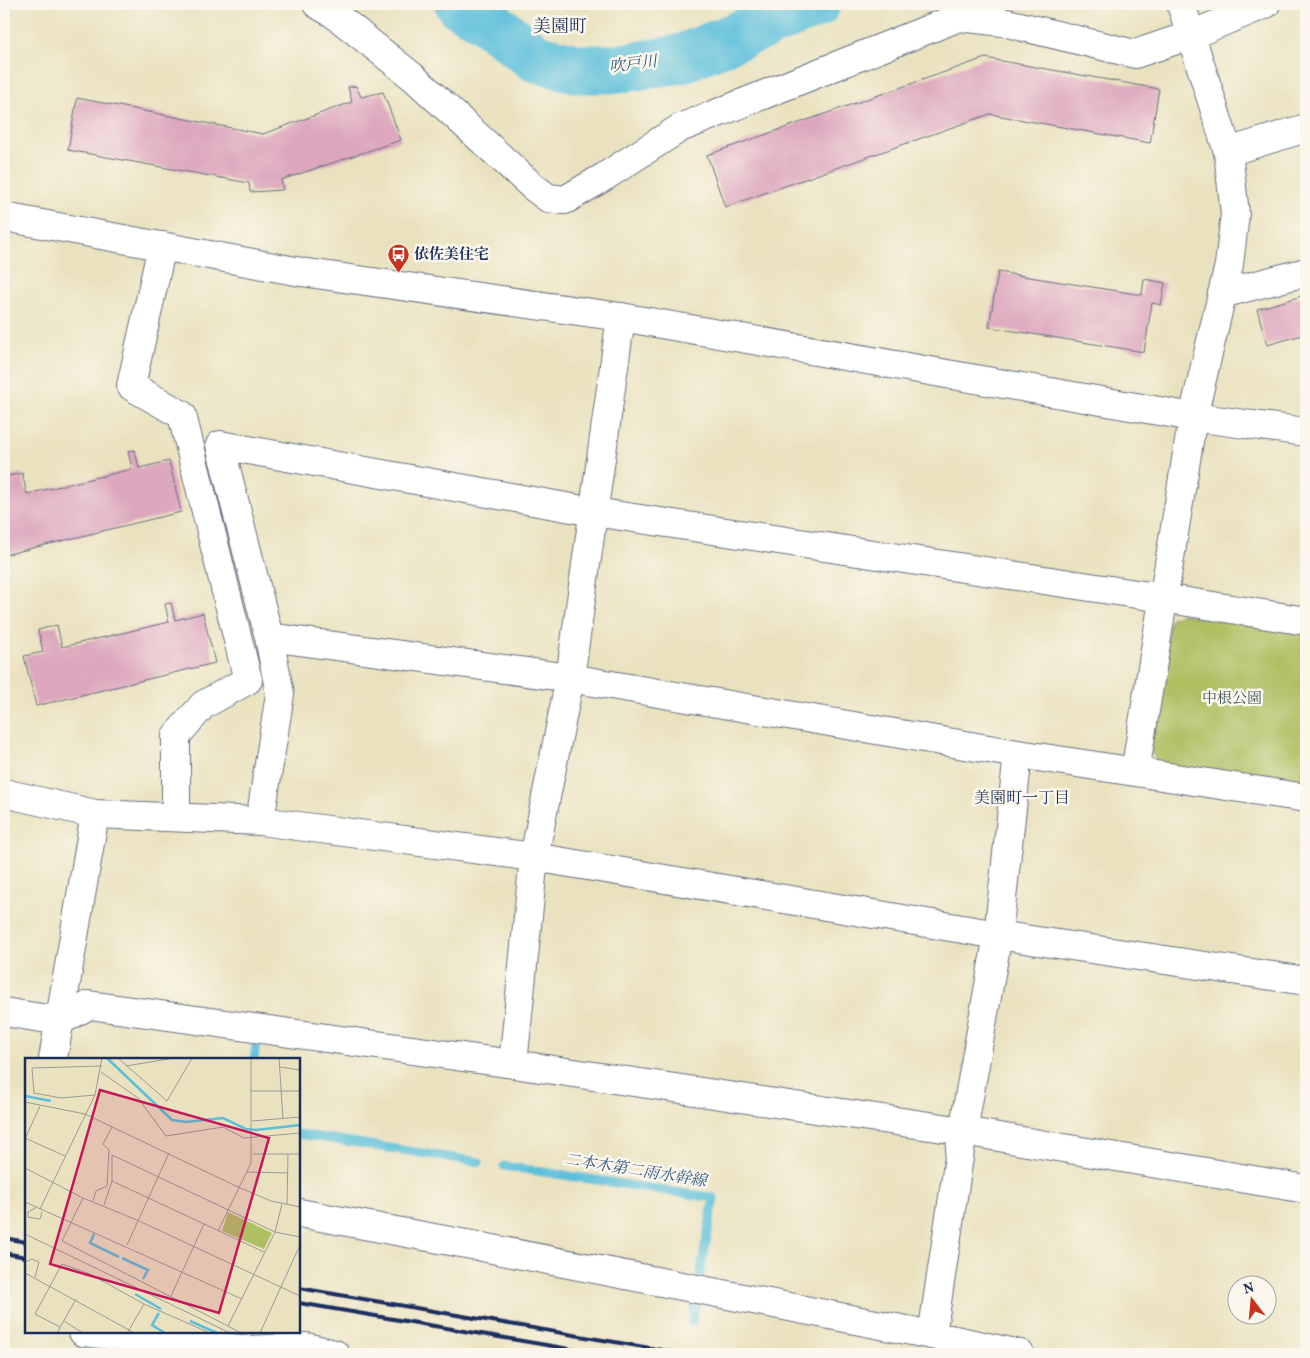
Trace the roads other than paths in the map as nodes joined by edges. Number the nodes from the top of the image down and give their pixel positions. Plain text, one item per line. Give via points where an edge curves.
1 (317, 4) edge
2 (1181, 4) edge
3 (1266, 4) edge
4 (1191, 35) junction
5 (1306, 128) edge
6 (1228, 152) junction
7 (4, 217) edge
8 (162, 246) junction
9 (1306, 272) edge
10 (1222, 294) junction
11 (621, 317) junction
12 (1193, 417) junction
13 (1306, 432) edge
14 (594, 512) junction
15 (1163, 598) junction
16 (1306, 621) edge
17 (269, 637) junction
18 (570, 678) junction
19 (1018, 754) junction
20 (1135, 772) junction
21 (4, 793) edge
22 (1306, 798) edge
23 (95, 814) junction
24 (176, 817) junction
25 (260, 821) junction
26 (534, 857) junction
27 (998, 935) junction
28 (1306, 981) edge
29 (4, 1012) edge
30 (60, 1020) junction
31 (53, 1058) edge
32 (513, 1064) junction
33 (963, 1131) junction
34 (1306, 1189) edge
35 (300, 1213) edge
36 (82, 1333) edge
37 (91, 1333) edge
38 (932, 1335) junction
39 (79, 1354) edge
40 (335, 1354) edge
41 (1020, 1354) edge

1 - 4 street via 414,77 532,186 548,198 565,200 680,128 959,17 1003,22 1134,54
2 - 4 street
3 - 4 street
4 - 6 street
5 - 6 street
6 - 10 street via 1235,214
7 - 8 street
8 - 11 street via 311,273
8 - 24 street via 131,386 182,415 248,680 203,705 176,736
9 - 10 street
10 - 12 street
11 - 12 street
11 - 14 street
12 - 13 street
12 - 15 street
14 - 15 street
14 - 17 street via 220,445
14 - 18 street
15 - 16 street
15 - 20 street
17 - 18 street
17 - 25 street via 280,694
18 - 19 street
18 - 26 street
19 - 20 street
19 - 27 street
20 - 22 street
21 - 23 street
23 - 24 street
23 - 30 street
24 - 25 street
25 - 26 street
26 - 27 street
26 - 32 street
27 - 28 street
27 - 33 street
29 - 30 street
30 - 31 street
30 - 32 street via 89,1005
32 - 33 street
33 - 34 street
33 - 38 street
35 - 38 street
36 - 39 street
37 - 40 street via 249,1350 307,1348
38 - 41 street

